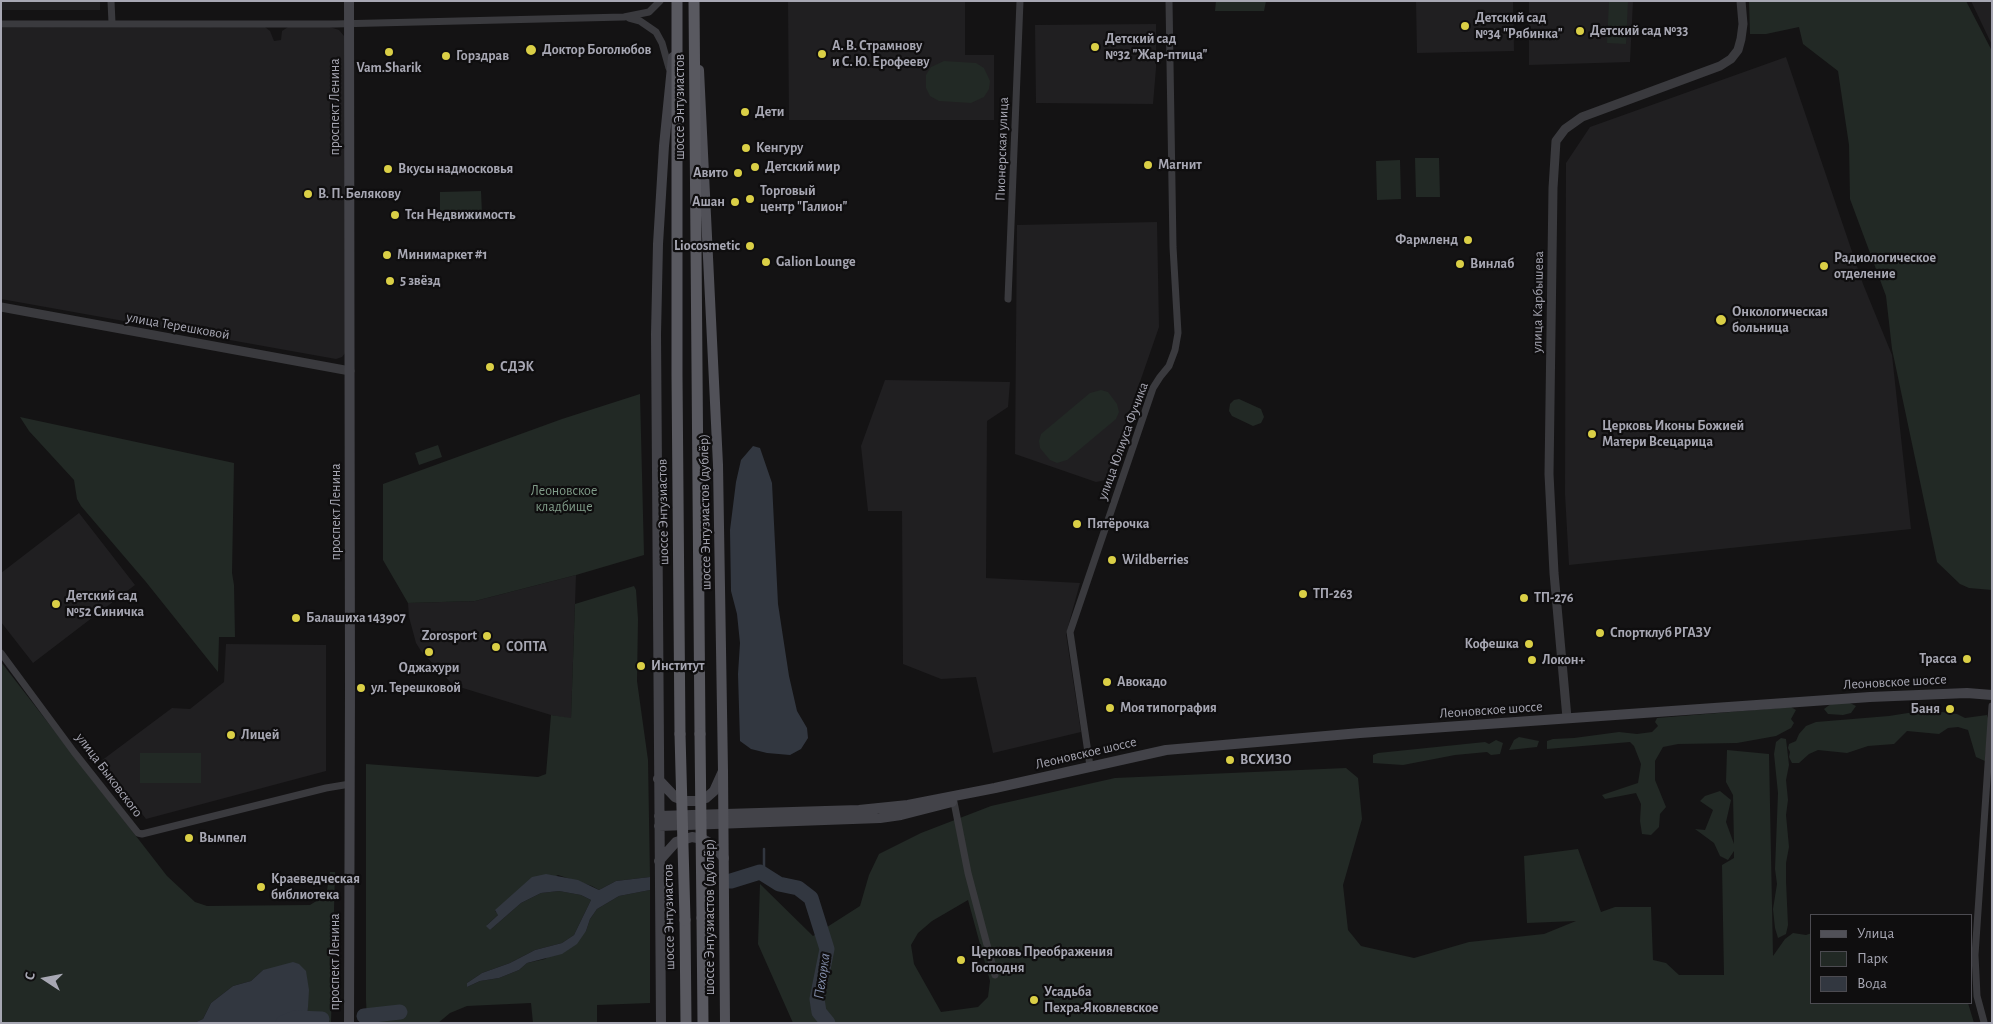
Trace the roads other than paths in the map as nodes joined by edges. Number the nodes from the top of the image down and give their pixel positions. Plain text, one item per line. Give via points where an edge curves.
1 (112, 1) edge
2 (349, 1) edge
3 (660, 1) edge
4 (676, 1) edge
5 (694, 1) edge
6 (1020, 1) edge
7 (1170, 1) edge
8 (1741, 1) edge
9 (677, 14) junction
10 (624, 17) junction
11 (112, 23) junction
12 (1, 24) edge
13 (349, 24) junction
14 (671, 76) junction
15 (1008, 299) dead end
16 (1, 307) edge
17 (350, 371) junction
18 (1, 653) edge
19 (1992, 695) edge
20 (1992, 706) edge
21 (1567, 718) junction
22 (1090, 766) junction
23 (723, 771) junction
24 (658, 779) junction
25 (350, 784) junction
26 (995, 788) junction
27 (954, 802) junction
28 (724, 819) junction
29 (659, 821) junction
30 (724, 858) junction
31 (660, 861) junction
32 (995, 975) dead end
33 (1984, 1022) edge
34 (349, 1023) edge
35 (662, 1023) edge
36 (686, 1023) edge
37 (703, 1023) edge
38 (725, 1023) edge

1 - 11 street
2 - 13 main road, проспект Ленина
3 - 10 street via 648,12
4 - 9 highway, шоссе Энтузиастов
5 - 23 main road, шоссе Энтузиастов (дублёр) via 718,465
5 - 37 highway, шоссе Энтузиастов, bridge
6 - 15 street, Пионерская улица
7 - 22 street, улица Юлиуса Фучика via 1173,246 1178,333 1169,366 1153,388 1070,632
8 - 21 street, улица Карбышева via 1741,39 1731,59 1707,72 1582,117 1565,129 1556,142 1549,474
9 - 14 main road
9 - 36 highway, шоссе Энтузиастов, bridge via 680,734
10 - 13 street
10 - 14 street via 640,21 656,32 668,57
11 - 12 street
11 - 13 street
13 - 17 main road, проспект Ленина
14 - 24 main road via 658,244 656,334
16 - 17 street, улица Терешковой
17 - 25 main road, проспект Ленина
18 - 25 street, улица Быковского via 127,820 142,834
19 - 21 main road, Леоновское шоссе via 1914,694
20 - 33 street via 1976,955 1977,996
21 - 22 main road, Леоновское шоссе via 1166,750
22 - 26 main road, Леоновское шоссе
23 - 24 main road via 714,791 696,802 675,798
23 - 28 main road, шоссе Энтузиастов (дублёр)
24 - 29 main road
25 - 34 main road, проспект Ленина
26 - 27 main road, Леоновское шоссе
26 - 28 main road, Леоновское шоссе via 908,805
27 - 28 main road, Леоновское шоссе via 880,818
27 - 32 street via 968,873
28 - 29 main road, Леоновское шоссе
28 - 30 main road, шоссе Энтузиастов (дублёр)
29 - 31 main road
30 - 31 main road via 712,844 692,837 676,842
30 - 38 main road, шоссе Энтузиастов (дублёр)
31 - 35 main road

